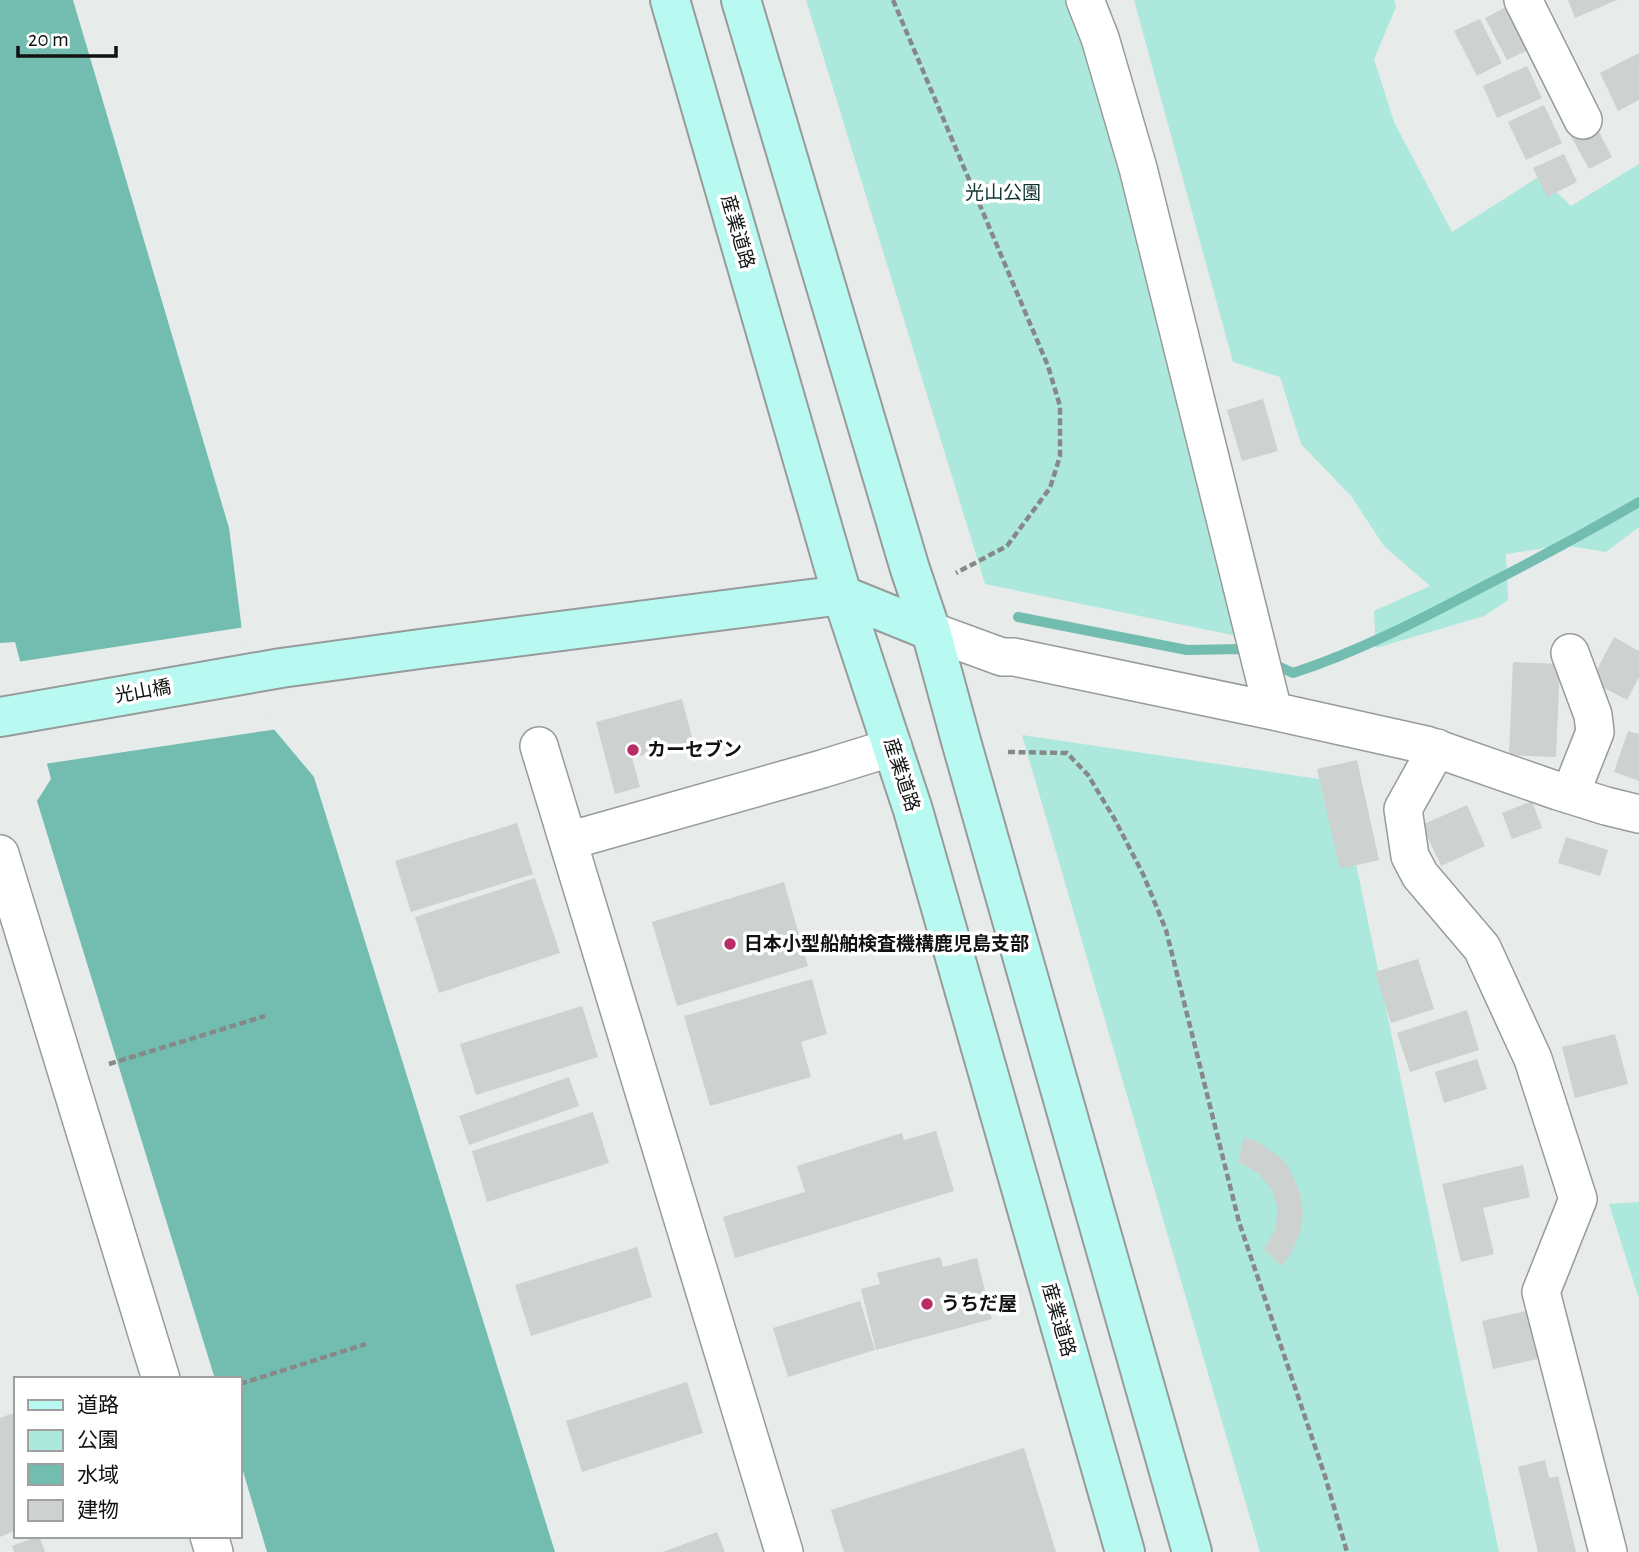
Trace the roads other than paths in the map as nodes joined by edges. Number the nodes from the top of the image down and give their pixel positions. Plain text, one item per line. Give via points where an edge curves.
1 (670, 0) edge
2 (741, 0) edge
3 (1085, 0) edge
4 (1523, 0) edge
5 (1583, 120) dead end
6 (842, 595) junction
7 (932, 631) junction
8 (1570, 653) dead end
9 (1265, 680) junction
10 (2, 717) edge
11 (539, 747) dead end
12 (893, 747) junction
13 (1437, 748) junction
14 (1570, 795) junction
15 (1639, 814) edge
16 (568, 841) junction
17 (0, 854) edge
18 (160, 1377) edge
19 (785, 1552) edge
20 (1125, 1552) edge
21 (1192, 1552) edge
22 (1608, 1552) edge

1 - 6 main road, 産業道路
2 - 7 main road
3 - 9 street via 1138,168
4 - 5 street
6 - 7 main road
6 - 10 main road, 光山橋 via 281,668
6 - 12 main road, 産業道路
7 - 9 street via 1002,657
7 - 21 main road
8 - 14 street via 1595,732
9 - 13 street
11 - 16 street
12 - 16 street
12 - 20 main road, 産業道路
13 - 14 street
13 - 22 street via 1403,809 1410,856 1420,875 1482,947 1533,1059 1578,1199 1541,1292
14 - 15 street
16 - 19 street
17 - 18 street

